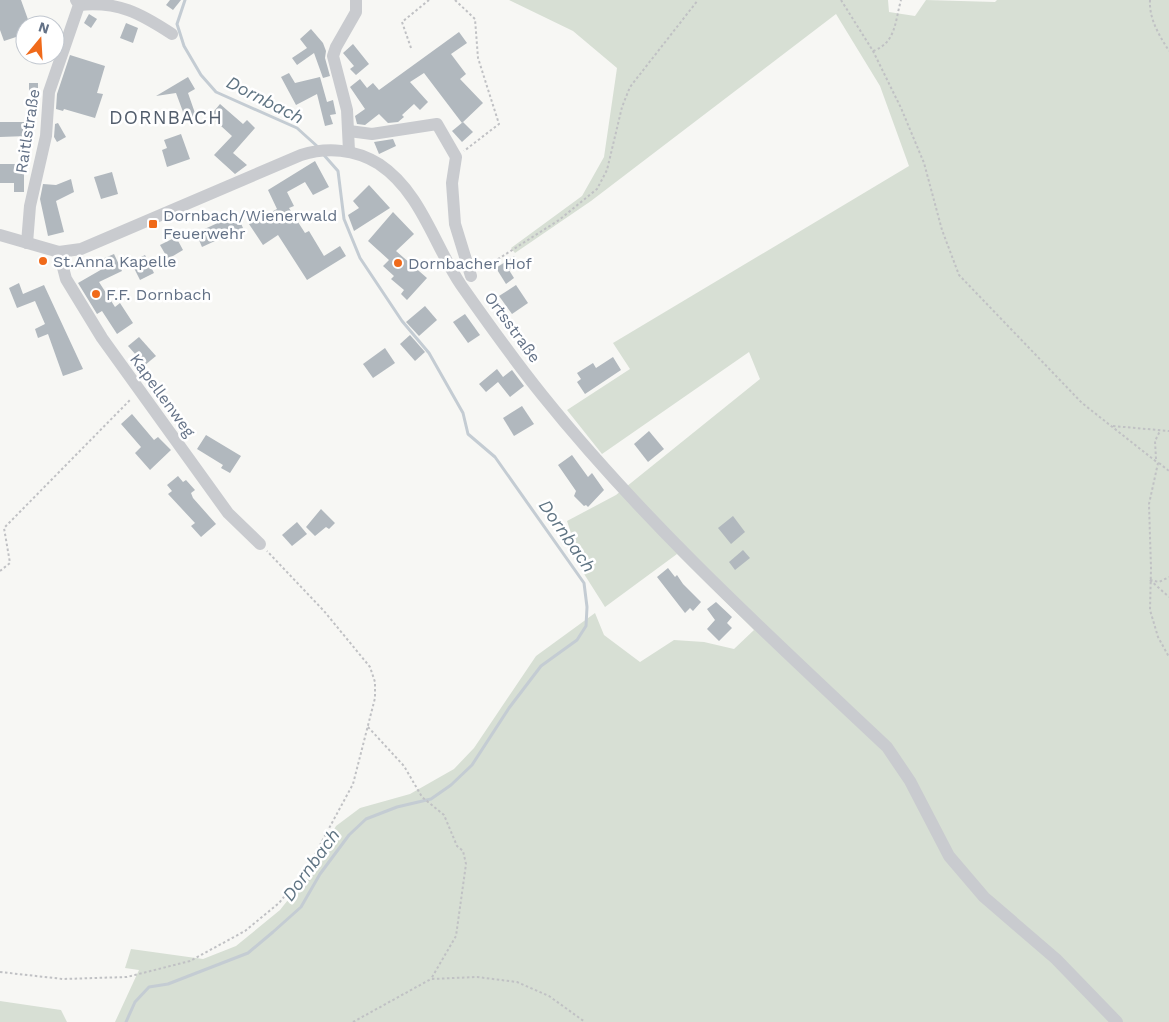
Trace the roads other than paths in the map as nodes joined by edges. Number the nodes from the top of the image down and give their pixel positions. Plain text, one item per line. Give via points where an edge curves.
1 (356, 0) edge
2 (77, 3) edge
3 (172, 34) dead end
4 (348, 131) junction
5 (350, 151) junction
6 (0, 235) edge
7 (27, 243) junction
8 (58, 252) junction
9 (471, 276) road end
10 (260, 544) road end
11 (1117, 1022) edge

1 - 4 street via 356,12 334,56 348,110
2 - 3 street via 99,3 140,13
2 - 7 street, Raitlstraße via 48,92 46,136 30,206
4 - 5 street
4 - 9 street via 372,134 437,124 456,157 452,184 455,224
5 - 8 street, Ortsstraße via 320,149 301,155 81,249
5 - 11 street, Ortsstraße via 379,164 401,184 460,283 543,396 616,479 773,640 887,747 910,781 949,856 984,898 1056,959
6 - 7 street, Ortsstraße
7 - 8 street, Ortsstraße
8 - 10 street, Kapellenweg via 66,279 102,338 228,513

